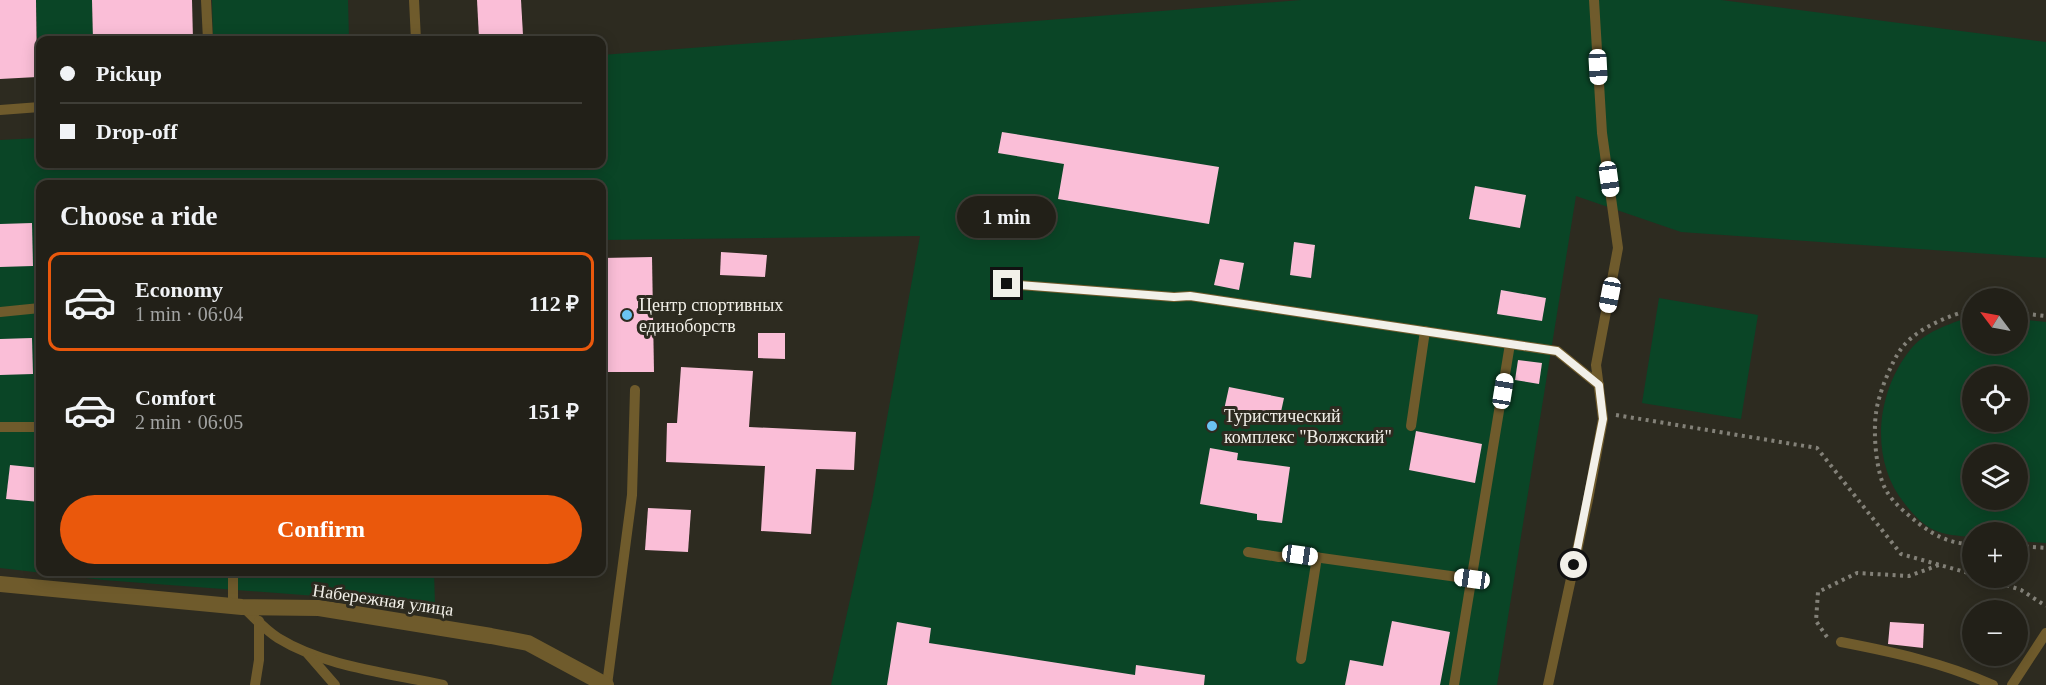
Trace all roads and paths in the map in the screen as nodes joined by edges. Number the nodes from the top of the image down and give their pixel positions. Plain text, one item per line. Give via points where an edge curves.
1 (206, 0) edge
2 (414, 0) edge
3 (1594, 0) edge
4 (208, 36) edge
5 (416, 36) edge
6 (36, 107) edge
7 (0, 110) edge
8 (1007, 284) dead end
9 (36, 308) edge
10 (0, 312) edge
11 (1962, 312) edge
12 (2028, 314) edge
13 (2046, 316) edge
14 (1425, 331) junction
15 (1510, 344) junction
16 (1599, 385) junction
17 (635, 390) dead end
18 (1602, 413) junction
19 (1411, 426) dead end
20 (0, 427) edge
21 (36, 428) edge
22 (1962, 544) edge
23 (2028, 547) edge
24 (2046, 548) edge
25 (1248, 552) dead end
26 (1317, 557) junction
27 (1940, 565) junction
28 (1962, 571) edge
29 (234, 576) edge
30 (1472, 579) junction
31 (0, 584) edge
32 (2014, 588) edge
33 (238, 606) junction
34 (2046, 606) edge
35 (259, 621) junction
36 (2046, 633) edge
37 (1841, 642) joint
38 (307, 653) junction
39 (1300, 659) dead end
40 (255, 685) edge
41 (335, 685) edge
42 (443, 685) edge
43 (606, 685) edge
44 (1454, 685) edge
45 (1548, 685) edge
46 (1993, 685) edge
47 (2012, 685) edge

1 - 4 lane
2 - 5 lane
3 - 16 lane via 1602,134 1618,248 1596,365
6 - 7 lane
8 - 14 lane via 1190,296
9 - 10 lane
11 - 22 path via 1926,327 1901,348 1876,413 1879,470 1886,490 1932,534
12 - 13 path
14 - 15 lane
14 - 19 lane
15 - 16 lane via 1557,351
15 - 30 lane
16 - 18 lane
17 - 43 lane via 632,495
18 - 27 path via 1817,448 1901,554
18 - 45 lane via 1588,500
20 - 21 lane
23 - 24 path
25 - 26 lane
26 - 30 lane
26 - 39 lane
27 - 28 path
27 - 37 path via 1909,576 1857,573 1818,592 1816,621 1827,638
29 - 33 lane
30 - 44 lane
31 - 33 street, Набережная улица
32 - 34 path
33 - 35 lane
33 - 43 street, Набережная улица via 319,608 528,643
35 - 38 lane via 276,637
35 - 40 lane
36 - 47 lane
37 - 46 lane via 1951,668
38 - 41 lane
38 - 42 lane

